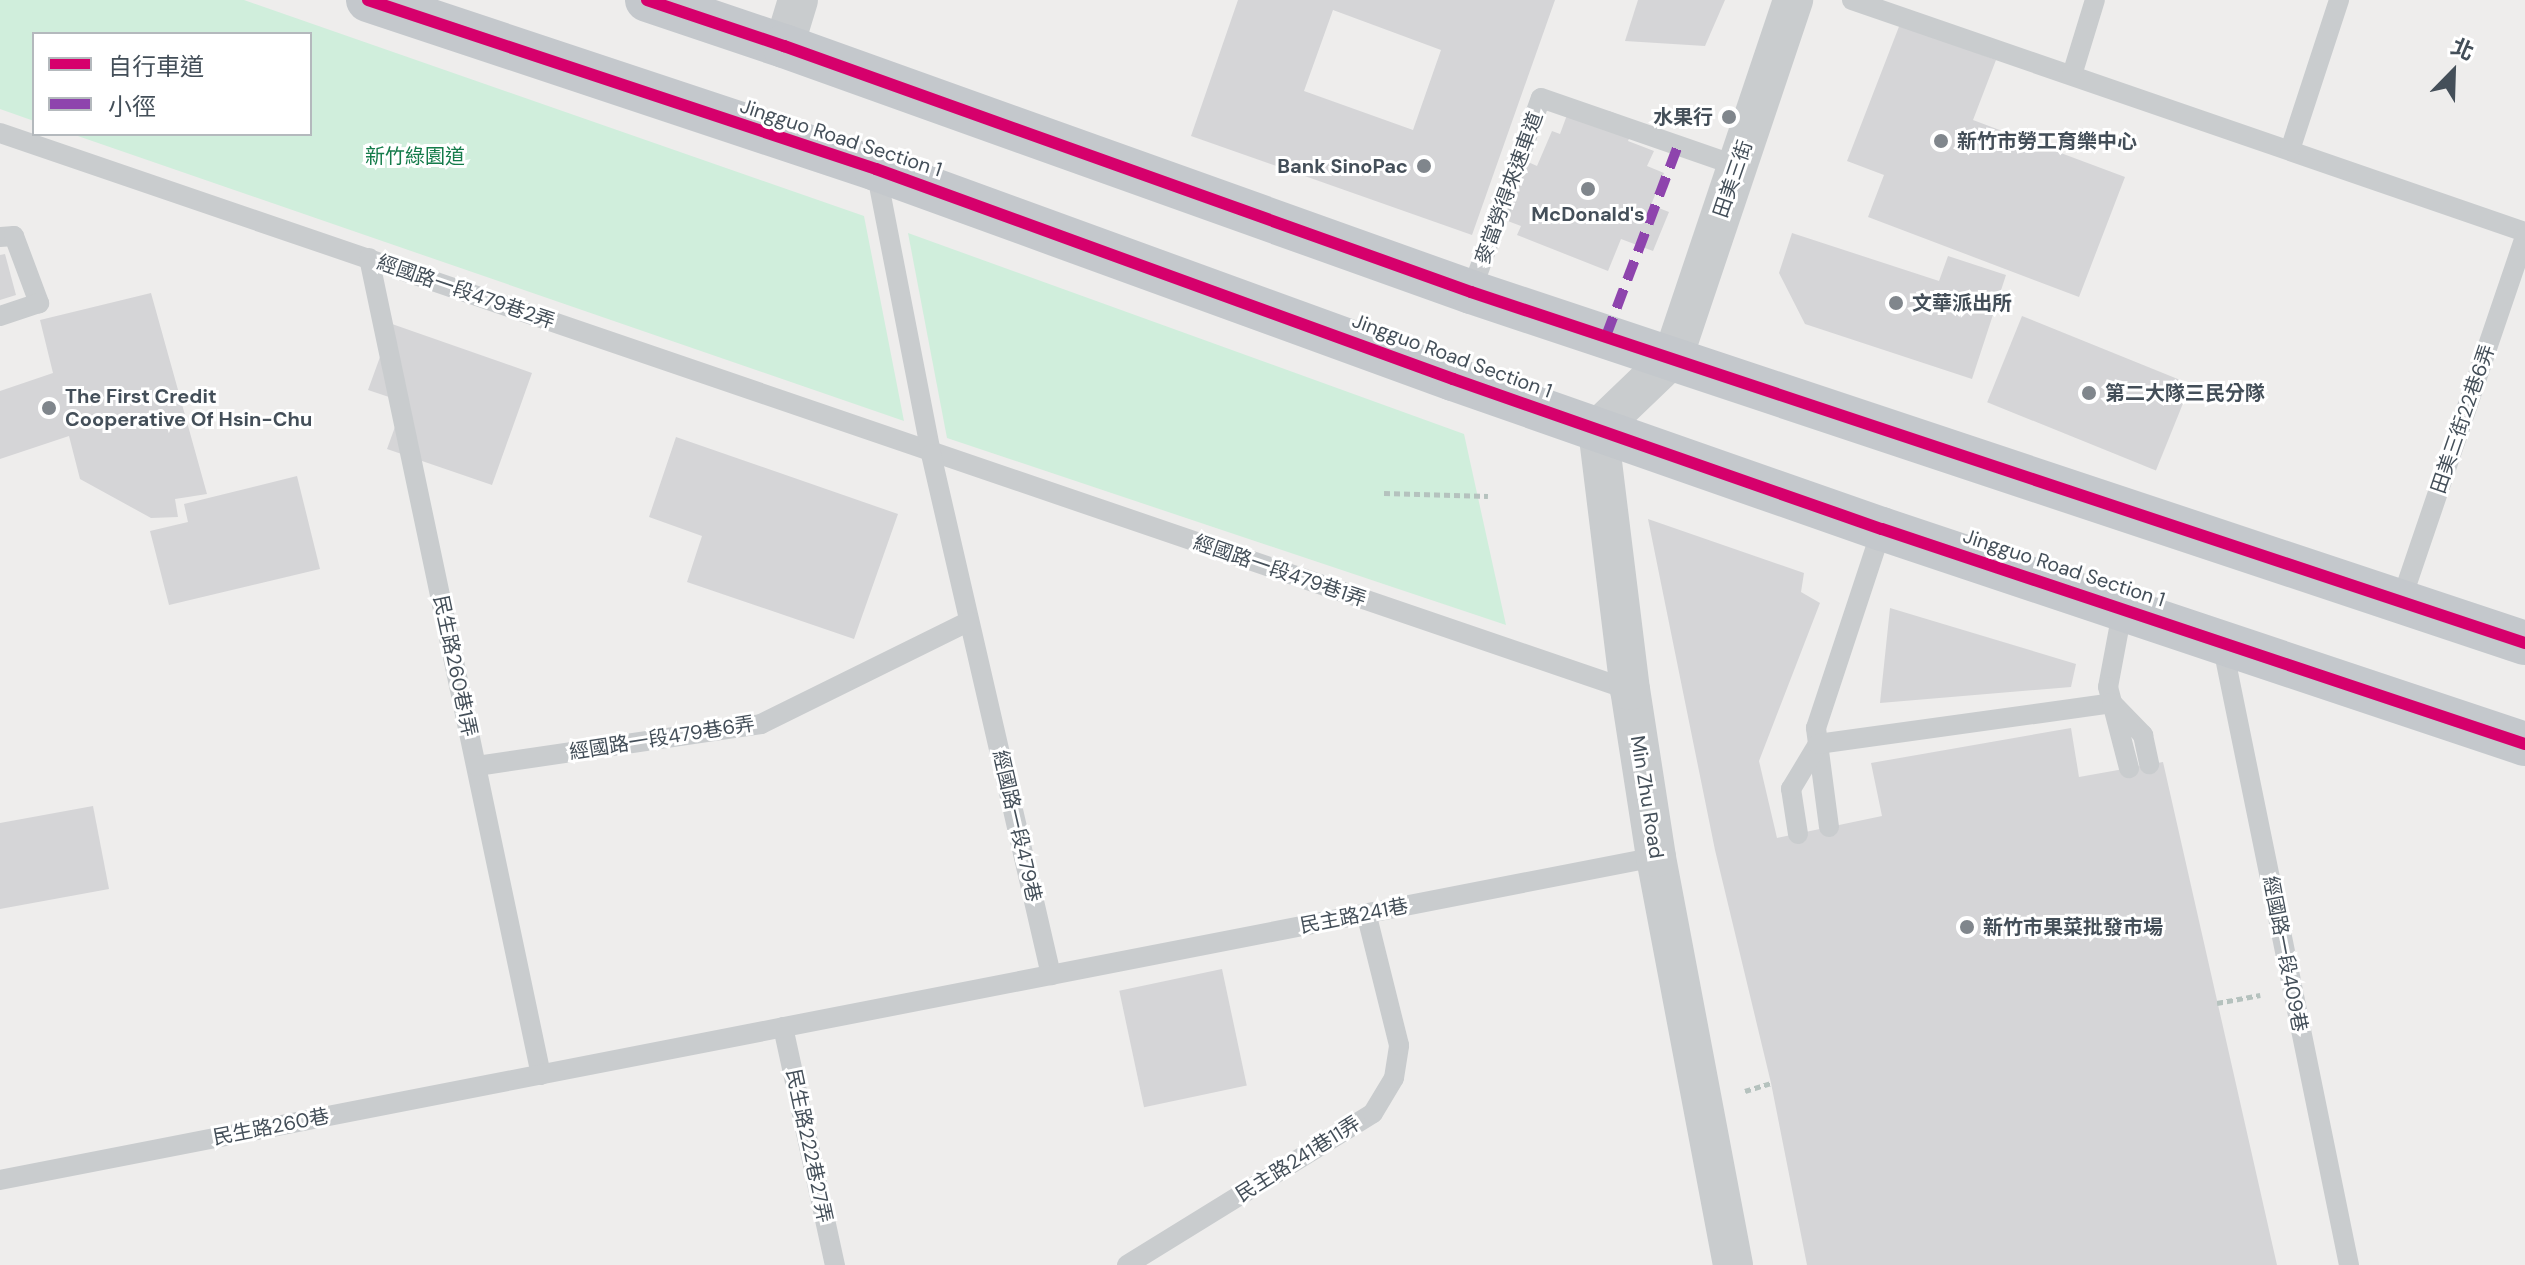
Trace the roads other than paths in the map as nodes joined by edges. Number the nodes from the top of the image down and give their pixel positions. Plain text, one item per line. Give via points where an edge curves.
1 (368, 0) edge
2 (647, 0) edge
3 (798, 0) edge
4 (1793, 0) edge
5 (1852, 0) edge
6 (2095, 0) edge
7 (2339, 0) edge
8 (784, 46) junction
9 (2072, 75) junction
10 (0, 133) edge
11 (2290, 150) junction
12 (1737, 166) junction
13 (876, 169) junction
14 (2525, 234) edge
15 (0, 237) edge
16 (369, 258) junction
17 (1471, 292) junction
18 (0, 316) edge
19 (1673, 357) junction
20 (1598, 429) junction
21 (931, 454) junction
22 (1882, 529) junction
23 (2401, 601) junction
24 (2123, 607) junction
25 (969, 621) junction
26 (2222, 643) junction
27 (2525, 643) edge
28 (1630, 690) junction
29 (2112, 703) junction
30 (1818, 744) junction
31 (2525, 744) edge
32 (477, 766) junction
33 (2139, 766) dead end
34 (1829, 827) dead end
35 (1798, 834) dead end
36 (1656, 857) junction
37 (1366, 913) junction
38 (1051, 975) junction
39 (783, 1027) junction
40 (541, 1075) junction
41 (0, 1180) edge
42 (835, 1265) edge
43 (1127, 1265) edge
44 (1733, 1265) edge
45 (2349, 1265) edge

1 - 13 main road, Jingguo Road Section 1
2 - 8 main road
3 - 8 street
4 - 12 street, 田美三街
5 - 9 lane
6 - 9 lane
7 - 11 lane
8 - 17 main road
9 - 11 lane
10 - 16 lane, 經國路一段479巷2弄
11 - 14 lane
12 - 17 lane, 麥當勞得來速車道 via 1541,98
12 - 19 street, 田美三街
13 - 20 main road, Jingguo Road Section 1
13 - 21 lane, 經國路一段479巷
14 - 23 lane, 田美三街22巷6弄
15 - 18 lane via 14,236 39,303
16 - 21 lane, 經國路一段479巷2弄
16 - 32 lane, 民生路260巷1弄
17 - 19 main road
19 - 20 street
19 - 23 main road
20 - 22 main road, Jingguo Road Section 1
20 - 28 street, Min Zhu Road
21 - 25 lane, 經國路一段479巷
21 - 28 lane, 經國路一段479巷1弄
22 - 24 main road, Jingguo Road Section 1
22 - 30 lane via 1816,728
23 - 27 main road
24 - 26 main road, Jingguo Road Section 1
24 - 29 lane via 2108,687
25 - 32 lane, 經國路一段479巷6弄 via 761,724
25 - 38 lane, 經國路一段479巷
26 - 31 main road, Jingguo Road Section 1
26 - 45 lane, 經國路一段409巷
28 - 36 street, Min Zhu Road
29 - 30 lane
29 - 33 lane
30 - 34 lane
30 - 35 lane via 1791,789
32 - 40 lane, 民生路260巷1弄
36 - 37 lane, 民主路241巷
36 - 44 street, Min Zhu Road
37 - 38 lane, 民主路241巷
37 - 43 lane, 民主路241巷11弄 via 1399,1045 1394,1078 1373,1113
38 - 39 lane
39 - 40 lane
39 - 42 lane, 民生路222巷27弄
40 - 41 lane, 民生路260巷

